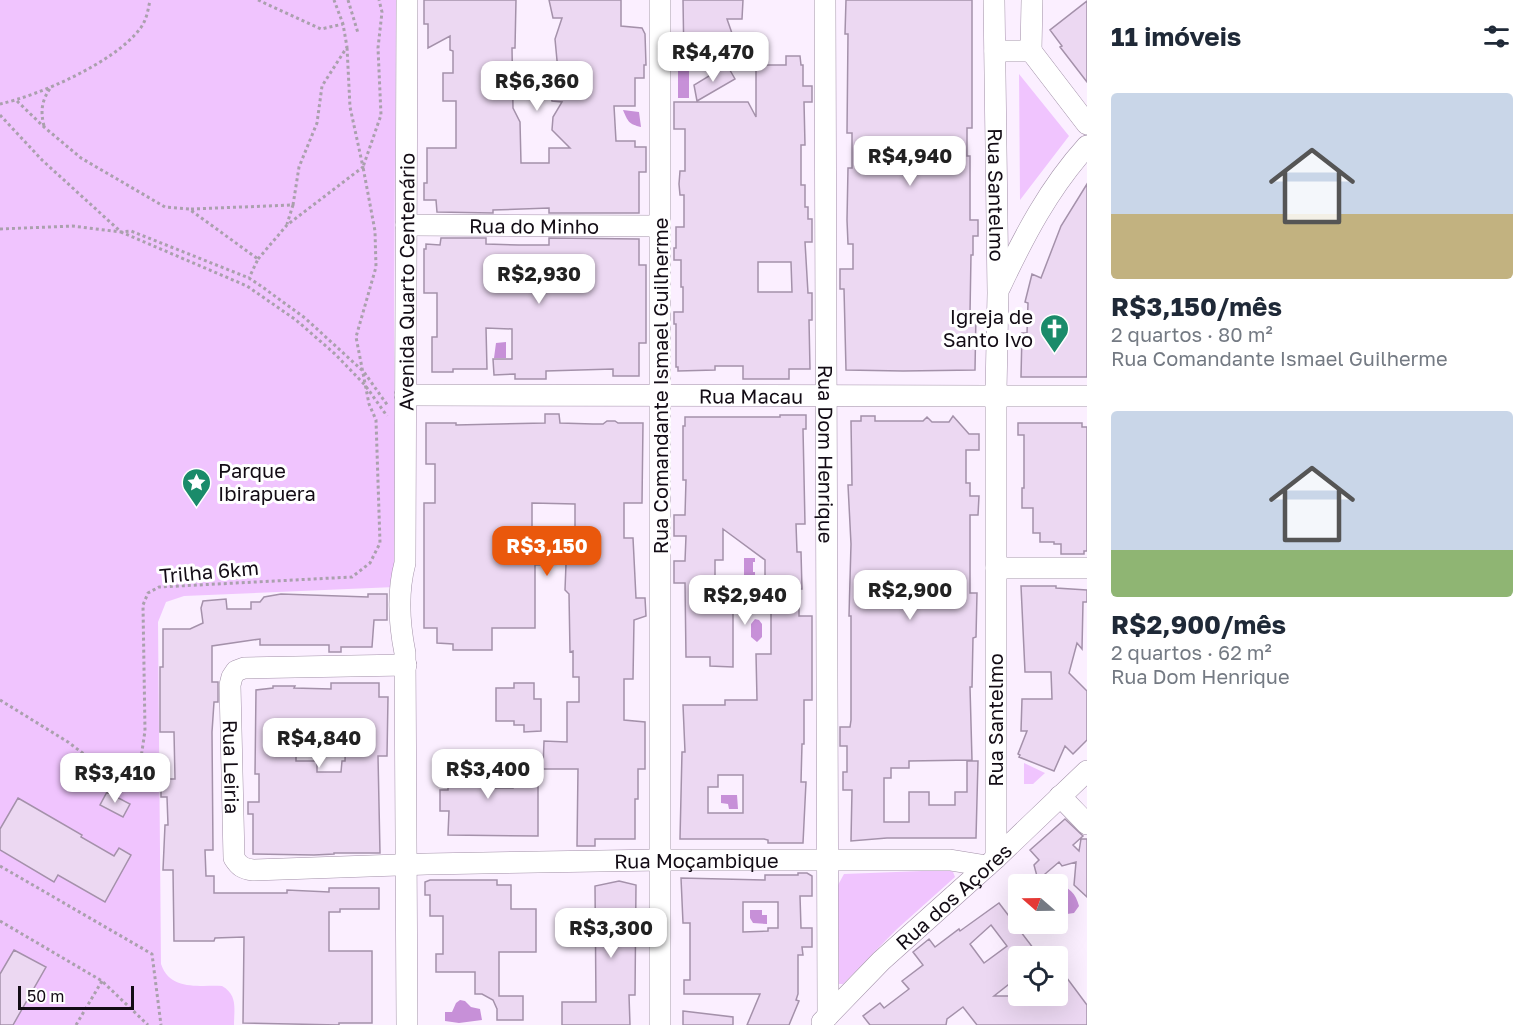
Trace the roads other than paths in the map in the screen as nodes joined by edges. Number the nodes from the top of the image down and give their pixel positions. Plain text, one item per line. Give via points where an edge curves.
1 (407, 0) edge
2 (660, 0) edge
3 (825, 0) edge
4 (994, 0) edge
5 (1032, 0) edge
6 (995, 51) junction
7 (1031, 51) junction
8 (1087, 124) edge
9 (1087, 146) edge
10 (406, 225) junction
11 (660, 226) junction
12 (998, 293) junction
13 (826, 395) junction
14 (660, 396) junction
15 (996, 396) junction
16 (1087, 396) edge
17 (397, 401) junction
18 (996, 568) junction
19 (1087, 568) edge
20 (406, 659) junction
21 (1087, 771) edge
22 (1060, 796) junction
23 (1087, 824) edge
24 (660, 860) junction
25 (826, 860) junction
26 (991, 862) junction
27 (406, 864) junction
28 (824, 1021) edge
29 (407, 1025) edge
30 (660, 1025) edge

1 - 10 street, Avenida Quarto Centenário
2 - 11 street, Rua Comandante Ismael Guilherme
3 - 13 street, Rua Dom Henrique
4 - 6 street, Rua Santelmo
5 - 7 street
6 - 7 street
6 - 12 street, Rua Santelmo
7 - 8 street
9 - 12 street via 1050,193 1023,238
10 - 11 street, Rua do Minho
10 - 17 street, Avenida Quarto Centenário
11 - 14 street, Rua Comandante Ismael Guilherme
12 - 15 street, Rua Santelmo
13 - 14 street, Rua Macau
13 - 15 street, Rua Macau
13 - 25 street, Rua Dom Henrique
14 - 17 street, Rua Macau
14 - 24 street, Rua Comandante Ismael Guilherme
15 - 16 street, Rua Macau
15 - 18 street, Rua Santelmo
17 - 20 street, Avenida Quarto Centenário via 405,429 405,563 400,581 400,628
18 - 19 street
18 - 26 street, Rua Santelmo
20 - 27 street, Avenida Quarto Centenário
20 - 27 street, Rua Leiria via 244,668 231,677 230,685 234,858 239,865 253,870
21 - 22 street, Rua dos Açores
22 - 23 street
22 - 26 street, Rua dos Açores
24 - 25 street, Rua Moçambique
24 - 27 street, Rua Moçambique
24 - 30 street, Rua Comandante Ismael Guilherme
25 - 26 street, Rua Moçambique
25 - 28 street, Rua Dom Henrique
26 - 28 street, Rua dos Açores via 881,961
27 - 29 street, Avenida Quarto Centenário

